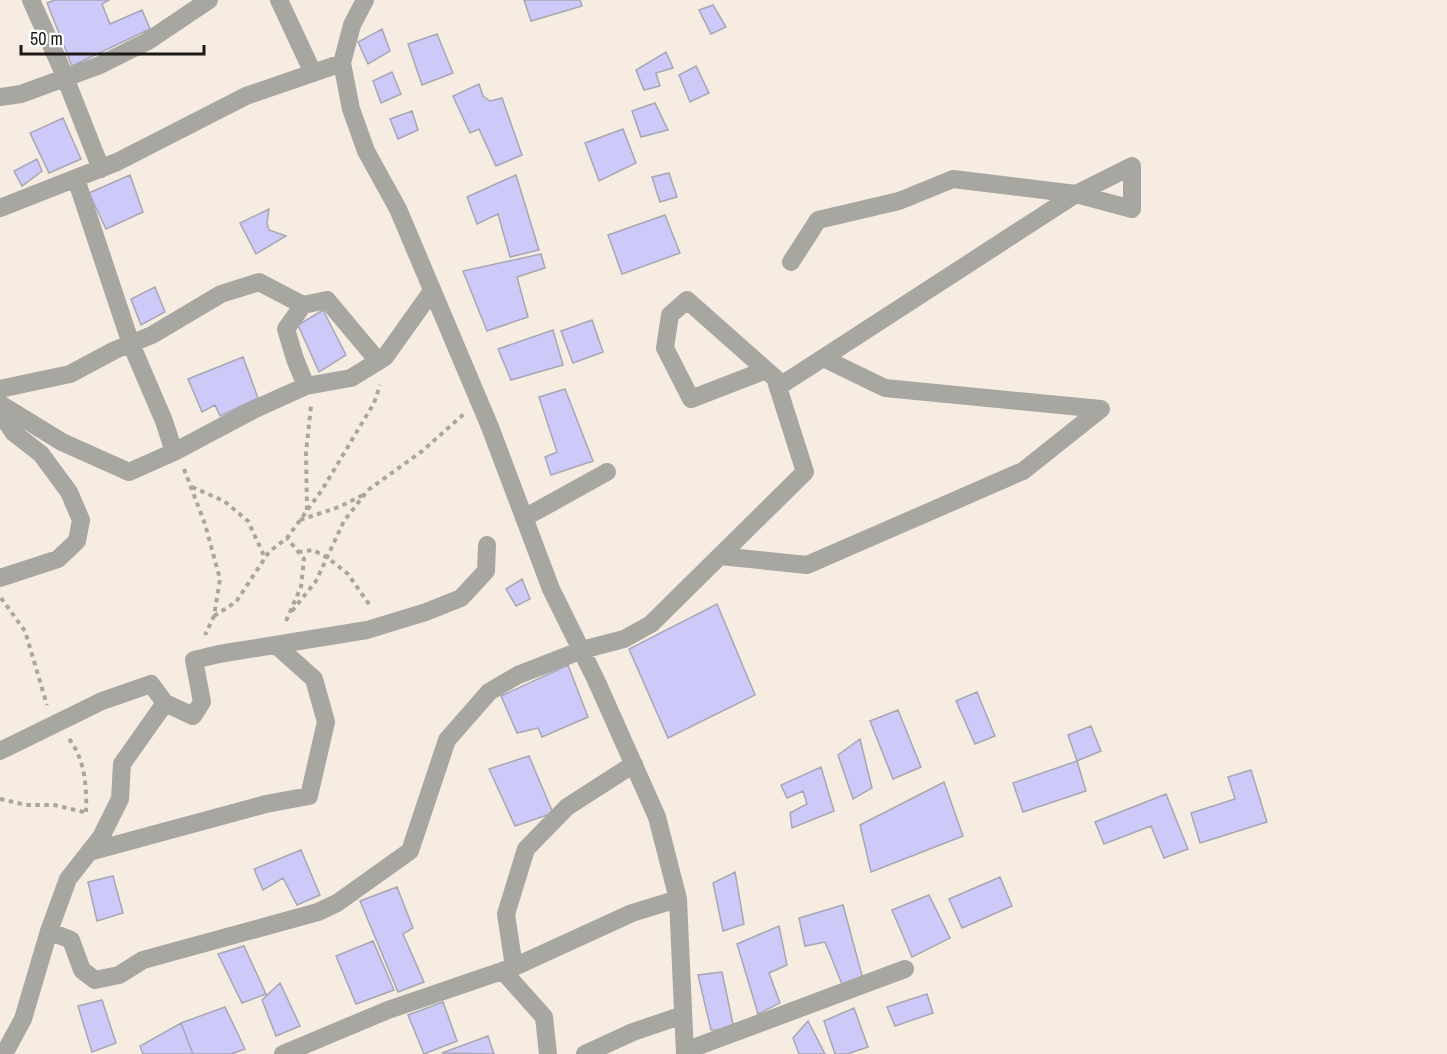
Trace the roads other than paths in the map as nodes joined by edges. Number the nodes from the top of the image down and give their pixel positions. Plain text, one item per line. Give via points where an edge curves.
1 (32, 0) edge
2 (209, 0) edge
3 (279, 0) edge
4 (364, 0) edge
5 (342, 63) junction
6 (313, 73) junction
7 (65, 77) junction
8 (0, 97) edge
9 (101, 169) junction
10 (76, 179) junction
11 (0, 208) edge
12 (791, 262) dead end
13 (432, 291) junction
14 (303, 305) junction
15 (131, 344) junction
16 (823, 358) junction
17 (378, 361) junction
18 (766, 370) junction
19 (310, 386) junction
20 (778, 387) junction
21 (0, 389) edge
22 (0, 404) edge
23 (0, 413) edge
24 (174, 452) junction
25 (608, 472) dead end
26 (524, 518) junction
27 (487, 544) dead end
28 (720, 556) junction
29 (0, 578) edge
30 (270, 646) junction
31 (582, 650) junction
32 (165, 703) junction
33 (0, 751) edge
34 (634, 764) junction
35 (89, 852) junction
36 (678, 899) junction
37 (49, 931) junction
38 (508, 969) junction
39 (905, 969) dead end
40 (683, 1015) junction
41 (10, 1049) edge
42 (685, 1053) edge
43 (283, 1054) edge
44 (548, 1054) edge
45 (585, 1054) edge

1 - 7 street
2 - 7 street via 148,41
3 - 6 street
4 - 5 street via 352,25
5 - 6 street
5 - 13 street via 351,109 366,151 398,209
6 - 9 street via 246,96
7 - 8 street via 21,94
7 - 9 street
9 - 10 street
10 - 11 street
10 - 15 street
12 - 16 street via 818,220 899,201 952,179 1076,194
13 - 17 street via 385,357
13 - 26 street
14 - 15 street via 259,282 221,294
14 - 17 street via 327,300
14 - 19 street via 286,330 295,360
15 - 21 street via 70,374
15 - 24 street
16 - 20 street
16 - 28 street via 885,388 1101,409 1023,471 807,565
17 - 19 street via 351,378
18 - 18 street via 687,300 670,315 666,348 691,399
18 - 20 street
19 - 24 street via 255,409
20 - 28 street via 805,472
22 - 24 street via 62,442 129,472
23 - 29 street via 14,433 41,454 69,492 81,520 76,541 58,559
25 - 26 street
26 - 31 street via 551,589
27 - 30 street via 486,571 461,598 380,626
28 - 31 street via 651,624 624,639
30 - 32 street via 194,660 202,702 194,716
30 - 35 street via 314,679 326,722 309,795
31 - 34 street
31 - 37 street via 518,675 489,692 447,740 410,851 337,903 318,912 161,954 119,975 95,980 82,970 71,940
32 - 33 street via 151,684 102,701
32 - 35 street via 122,764 120,799
34 - 36 street via 657,817
34 - 38 street via 567,807 525,849 506,914
35 - 37 street via 68,879
36 - 38 street via 632,914
36 - 40 street
37 - 41 street
38 - 43 street via 388,1010
38 - 44 street via 544,1017
39 - 42 street
40 - 42 street
40 - 45 street

